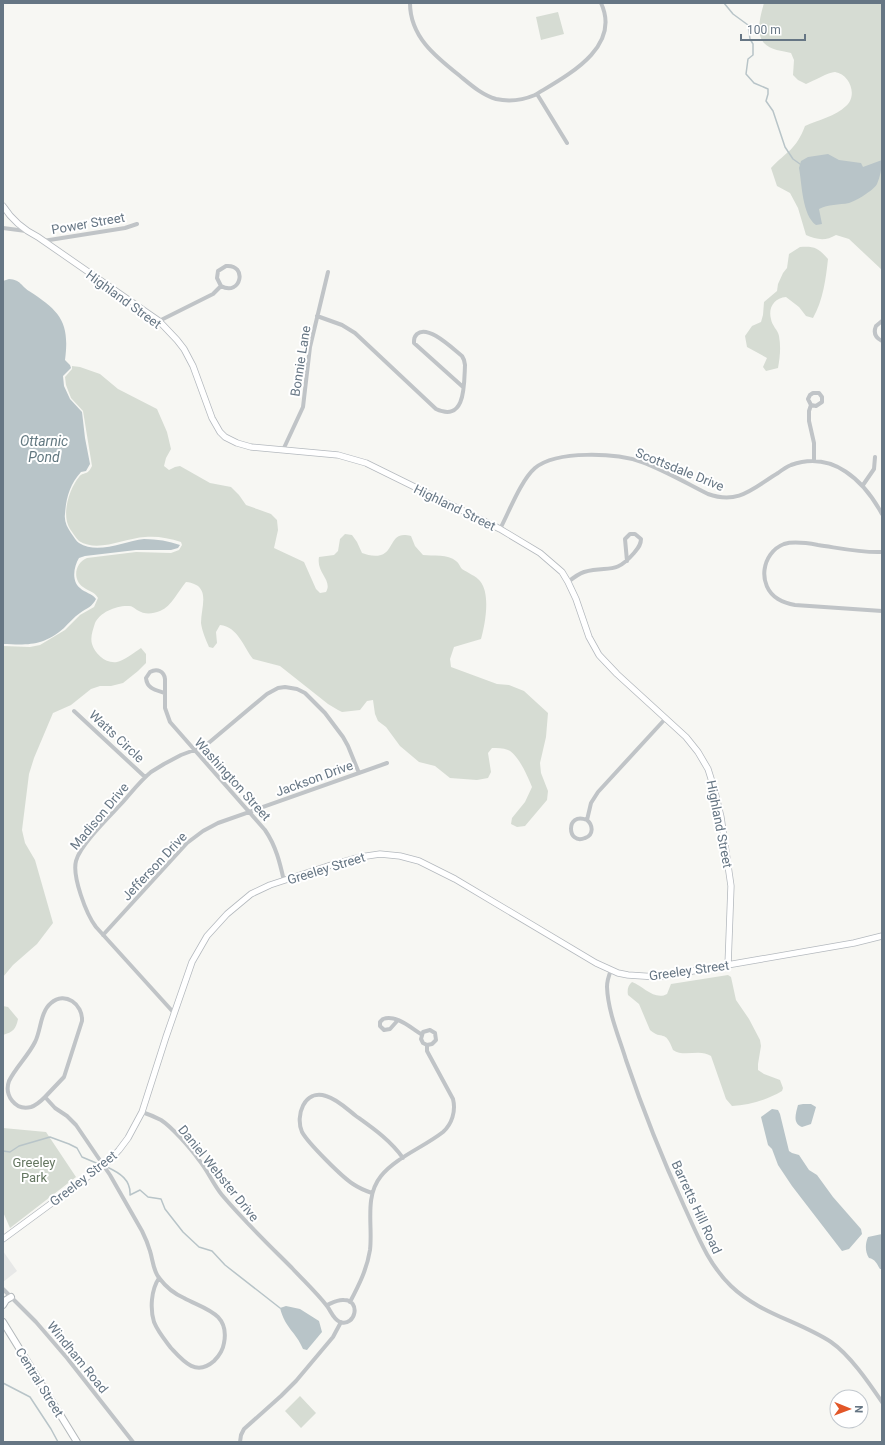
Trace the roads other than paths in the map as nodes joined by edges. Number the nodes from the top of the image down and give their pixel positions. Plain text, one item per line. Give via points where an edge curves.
1 (410, 3) edge
2 (601, 3) edge
3 (537, 94) junction
4 (567, 143) dead end
5 (3, 206) edge
6 (137, 224) dead end
7 (3, 228) edge
8 (27, 231) junction
9 (43, 241) junction
10 (328, 272) dead end
11 (221, 286) junction
12 (317, 316) junction
13 (159, 321) junction
14 (882, 321) edge
15 (882, 341) edge
16 (463, 387) junction
17 (811, 405) dead end
18 (283, 450) junction
19 (875, 457) dead end
20 (814, 461) junction
21 (863, 485) junction
22 (882, 514) edge
23 (500, 529) junction
24 (882, 552) edge
25 (627, 561) junction
26 (568, 582) junction
27 (882, 611) edge
28 (165, 693) junction
29 (74, 711) dead end
30 (666, 718) junction
31 (195, 751) junction
32 (387, 763) dead end
33 (358, 772) junction
34 (145, 777) junction
35 (249, 812) junction
36 (587, 820) junction
37 (284, 881) junction
38 (103, 935) junction
39 (882, 936) edge
40 (728, 965) junction
41 (611, 970) junction
42 (174, 1013) junction
43 (398, 1020) dead end
44 (421, 1034) junction
45 (427, 1045) junction
46 (45, 1097) junction
47 (142, 1112) junction
48 (403, 1158) junction
49 (103, 1166) junction
50 (372, 1194) junction
51 (3, 1239) edge
52 (159, 1278) junction
53 (3, 1289) edge
54 (11, 1297) junction
55 (350, 1302) junction
56 (3, 1304) edge
57 (327, 1305) junction
58 (3, 1322) edge
59 (340, 1322) junction
60 (882, 1402) edge
61 (76, 1442) edge
62 (133, 1442) edge
63 (240, 1442) edge

1 - 3 street via 415,28 425,46 478,91 497,99 511,101
2 - 3 street via 606,23 595,51 581,64
3 - 4 street
5 - 8 street, Highland Street
6 - 9 street, Power Street
7 - 8 street
8 - 9 street, Highland Street
9 - 13 street, Highland Street
10 - 12 street, Bonnie Lane
11 - 11 street via 230,288 238,284 240,275 234,267 226,266 218,271 217,278
11 - 13 street via 213,294
12 - 16 street via 355,333 442,412 456,409 462,397
12 - 18 street, Bonnie Lane via 308,357 303,407
13 - 18 street, Highland Street via 189,357 212,418 220,432 242,444
14 - 15 street via 874,332
16 - 16 street via 465,365 462,356 435,335 418,333 414,339 416,346
17 - 20 street via 809,421 814,443
18 - 23 street, Highland Street via 338,455 357,460
19 - 21 street via 874,469
20 - 21 street, Scottsdale Drive via 834,465
20 - 23 street, Scottsdale Drive via 790,465 752,490 729,498 708,494 644,463 623,457 562,457 541,464 530,474
21 - 22 street, Scottsdale Drive
23 - 26 street, Highland Street via 552,562
24 - 27 street via 787,543 772,551 764,573 768,590 786,603
25 - 25 street via 625,539 630,534 636,534 641,539 641,545
25 - 26 street via 615,568 581,573
26 - 30 street, Highland Street via 589,637 599,654 617,674
28 - 28 street, Washington Street via 148,685 146,678 150,672 156,670 164,675
28 - 31 street, Washington Street via 168,718
29 - 34 street, Watts Circle
30 - 36 street via 598,792 591,803
30 - 40 street, Highland Street via 698,752 708,769 714,788 731,886
31 - 33 street, Madison Drive via 205,746 263,697 282,687 293,688 309,696 332,721 348,746
31 - 34 street, Madison Drive via 181,755
31 - 35 street, Washington Street
32 - 33 street, Jackson Drive
33 - 35 street, Jackson Drive
34 - 38 street, Madison Drive via 88,841 76,862 77,877 86,910
35 - 37 street, Washington Street via 276,847
35 - 38 street, Jefferson Drive via 218,823 195,837 180,850
36 - 36 street via 580,818 572,823 571,830 576,838 587,838 591,832 591,825
37 - 41 street, Greeley Street via 360,857 380,854 409,858 443,872
37 - 42 street, Greeley Street via 251,894 214,928 192,962
38 - 42 street, Madison Drive
39 - 40 street, Greeley Street
40 - 41 street, Greeley Street via 658,978 638,977
41 - 60 street, Barretts Hill Road via 607,986 609,1001 635,1088 697,1235 712,1262 731,1286 750,1301 832,1343 849,1359
42 - 47 street, Greeley Street
43 - 44 street
44 - 45 street via 421,1040
44 - 45 street via 427,1030 435,1033 435,1042
45 - 48 street via 427,1051 453,1099 453,1116 443,1132
46 - 46 street via 64,1077 82,1021 79,1007 68,999 56,1000 47,1007 36,1041 8,1083 10,1097 20,1106 34,1106
46 - 49 street via 72,1120
47 - 49 street, Greeley Street via 123,1146
47 - 57 street, Daniel Webster Drive via 163,1121 200,1160 221,1194
48 - 50 street via 380,1177
48 - 50 street via 381,1134 331,1098 320,1095 308,1099 300,1115 303,1134 348,1180
49 - 51 street, Greeley Street
49 - 52 street via 142,1231
50 - 55 street via 368,1260
52 - 52 street via 178,1295 212,1311 222,1322 225,1332 223,1346 219,1355 207,1366 198,1368 185,1362 159,1332 152,1308 154,1289
53 - 54 street, Windham Road
54 - 56 main road
54 - 62 street, Windham Road via 67,1358
55 - 57 street via 342,1300
55 - 59 street via 355,1307 354,1317 348,1322
57 - 59 street, Daniel Webster Drive via 334,1318
58 - 61 main road, Central Street
59 - 63 street via 331,1340 296,1381 244,1428

